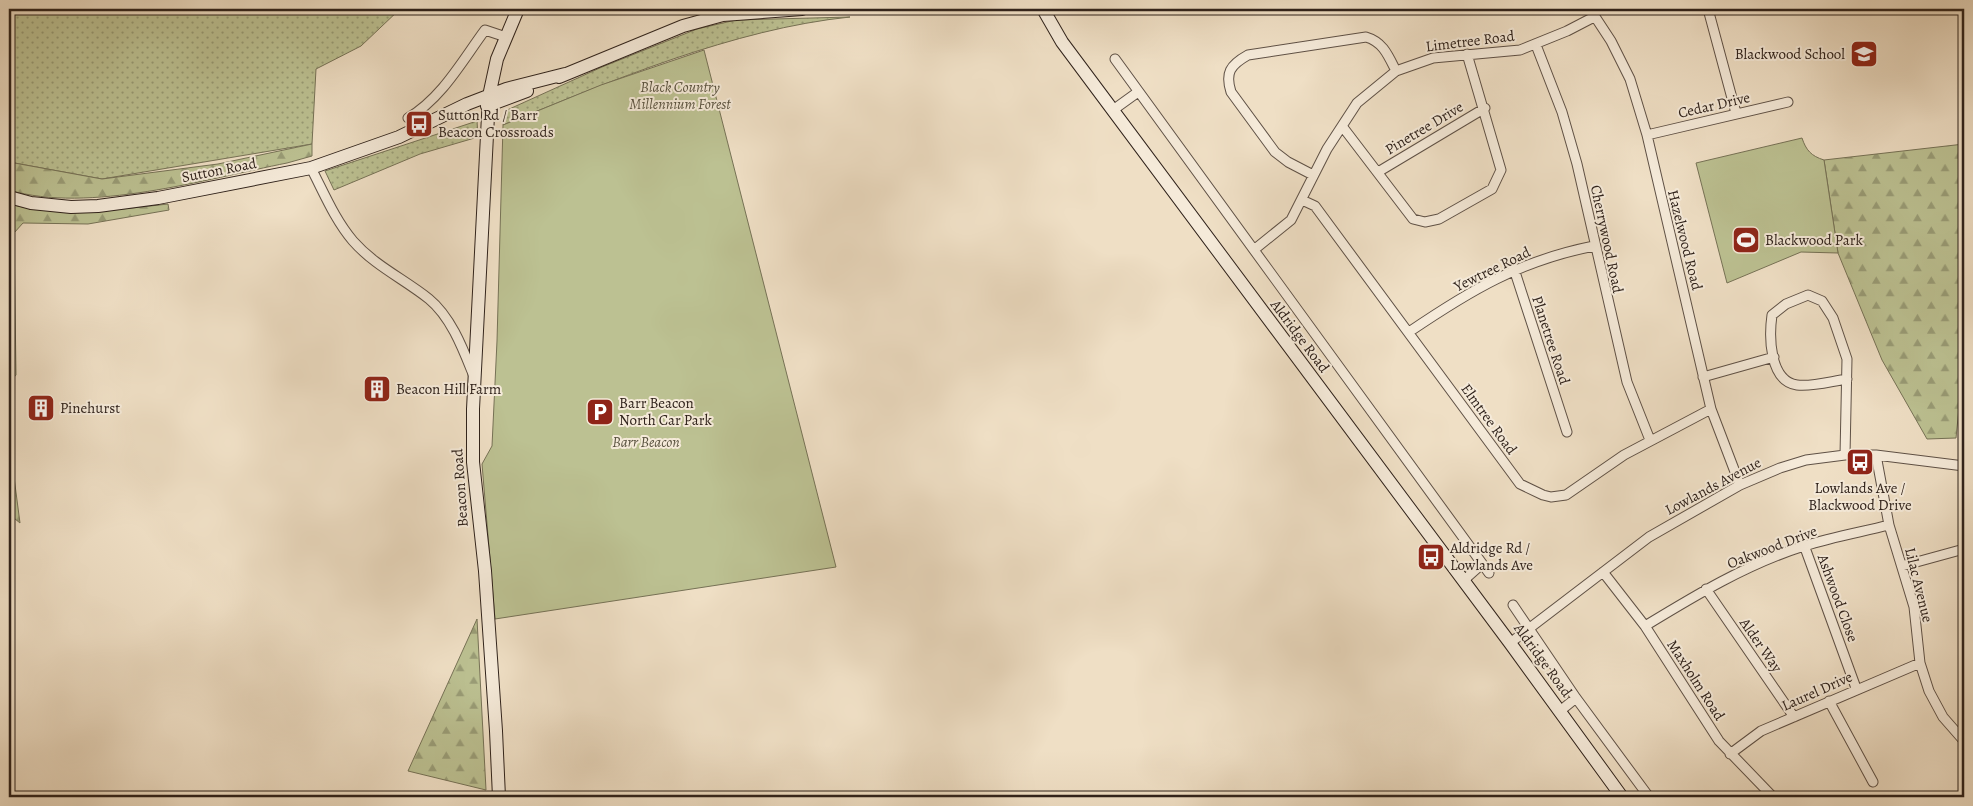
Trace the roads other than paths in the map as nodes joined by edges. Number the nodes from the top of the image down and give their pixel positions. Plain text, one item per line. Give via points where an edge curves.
1 (518, 9) edge
2 (802, 9) edge
3 (1043, 9) edge
4 (1053, 9) edge
5 (1708, 9) edge
6 (720, 12) edge
7 (1592, 13) edge
8 (1052, 23) junction
9 (506, 37) junction
10 (1536, 45) junction
11 (1468, 54) junction
12 (1115, 59) dead end
13 (1396, 70) junction
14 (1138, 92) junction
15 (494, 99) junction
16 (1788, 102) dead end
17 (1485, 108) junction
18 (1113, 110) junction
19 (1736, 113) junction
20 (408, 118) dead end
21 (1342, 126) junction
22 (1647, 135) junction
23 (311, 168) junction
24 (1378, 172) junction
25 (1313, 175) junction
26 (9, 197) edge
27 (1302, 200) junction
28 (1594, 246) junction
29 (1255, 249) junction
30 (1514, 269) junction
31 (1408, 332) junction
32 (1774, 357) junction
33 (474, 377) junction
34 (1703, 377) junction
35 (1847, 379) junction
36 (1711, 409) junction
37 (1568, 432) dead end
38 (1650, 440) junction
39 (1845, 455) junction
40 (1876, 455) junction
41 (1964, 466) edge
42 (1740, 484) junction
43 (1889, 525) junction
44 (1804, 546) junction
45 (1964, 548) edge
46 (1482, 564) junction
47 (1902, 566) junction
48 (1603, 572) junction
49 (1489, 574) dead end
50 (1463, 581) junction
51 (1706, 589) junction
52 (1513, 605) dead end
53 (1645, 626) junction
54 (1530, 628) junction
55 (1510, 642) junction
56 (1920, 663) junction
57 (1856, 688) junction
58 (1576, 698) junction
59 (1829, 701) junction
60 (1560, 711) junction
61 (1794, 717) junction
62 (1964, 740) edge
63 (1730, 754) junction
64 (1873, 782) dead end
65 (499, 797) edge
66 (1622, 797) edge
67 (1649, 797) edge
68 (1772, 797) edge

1 - 9 main road, Beacon Road
2 - 6 main road, Sutton Road
3 - 8 main road, Aldridge Road
4 - 8 main road
5 - 19 street
6 - 15 main road, Sutton Road
7 - 10 street, Limetree Road
7 - 22 street, Hazelwood Road via 1630,79
8 - 18 main road, Aldridge Road via 1062,42
9 - 15 main road, Beacon Road via 497,59
9 - 20 street via 485,30 437,96
10 - 11 street, Limetree Road via 1500,53
10 - 28 street, Cherrywood Road via 1577,164
11 - 13 street, Limetree Road via 1433,58
11 - 17 street
12 - 14 street, Aldridge Road
13 - 21 street, Limetree Road via 1357,103
13 - 25 street via 1385,48 1366,37 1248,56 1235,62 1229,70 1231,92 1275,152
14 - 18 street
14 - 29 street, Aldridge Road
15 - 23 main road, Sutton Road
15 - 33 main road, Beacon Road
16 - 19 street, Cedar Drive
17 - 24 street, Pinetree Drive
17 - 24 street via 1501,170 1492,189 1440,219 1425,222 1413,219
18 - 50 main road, Aldridge Road
19 - 22 street, Cedar Drive
21 - 24 street
21 - 25 street, Limetree Road
22 - 34 street, Hazelwood Road
23 - 26 main road, Sutton Road via 158,198 98,206 31,203
23 - 33 street via 338,221 353,241 371,259 431,300 458,338
25 - 27 street, Limetree Road
27 - 29 street, Limetree Road via 1291,220
27 - 31 street, Elmtree Road via 1315,206
28 - 30 street, Yewtree Road
28 - 38 street, Cherrywood Road via 1627,382
29 - 46 street, Aldridge Road
30 - 31 street, Yewtree Road
30 - 37 street, Planetree Road via 1560,419
31 - 38 street, Elmtree Road via 1520,484 1531,491 1552,497 1566,495
32 - 34 street
32 - 35 street via 1785,380 1797,385
32 - 35 street via 1770,333 1772,315 1786,304 1808,295 1822,301 1833,318 1847,358
33 - 65 main road, Beacon Road via 473,462 486,580
34 - 36 street, Hazelwood Road
35 - 39 street
36 - 38 street, Elmtree Road
36 - 42 street, Hazelwood Road
39 - 40 street, Lowlands Avenue
39 - 42 street, Lowlands Avenue via 1806,460
40 - 41 street, Lowlands Avenue
40 - 43 street, Lilac Avenue
42 - 48 street, Lowlands Avenue via 1649,537
43 - 44 street, Oakwood Drive
43 - 47 street, Lilac Avenue
44 - 51 street, Oakwood Drive via 1753,565
44 - 57 street, Ashwood Close
45 - 47 street
46 - 49 street, Aldridge Road
46 - 50 street
47 - 56 street, Lilac Avenue via 1914,607
48 - 53 street, Maxholm Road
48 - 54 street, Lowlands Avenue
50 - 55 main road, Aldridge Road
51 - 53 street, Oakwood Drive
51 - 61 street, Alder Way
52 - 54 street, Aldridge Road
53 - 63 street, Maxholm Road via 1706,723
54 - 55 street, Lowlands Avenue
54 - 58 street, Aldridge Road
55 - 60 main road, Aldridge Road
56 - 57 street, Laurel Drive
56 - 62 street, Lilac Avenue via 1929,691 1943,717
57 - 59 street, Laurel Drive
58 - 60 street, Aldridge Road
58 - 67 street, Aldridge Road
59 - 61 street, Laurel Drive
59 - 64 street
60 - 66 main road, Aldridge Road
61 - 63 street, Laurel Drive via 1762,731
63 - 68 street, Maxholm Road

